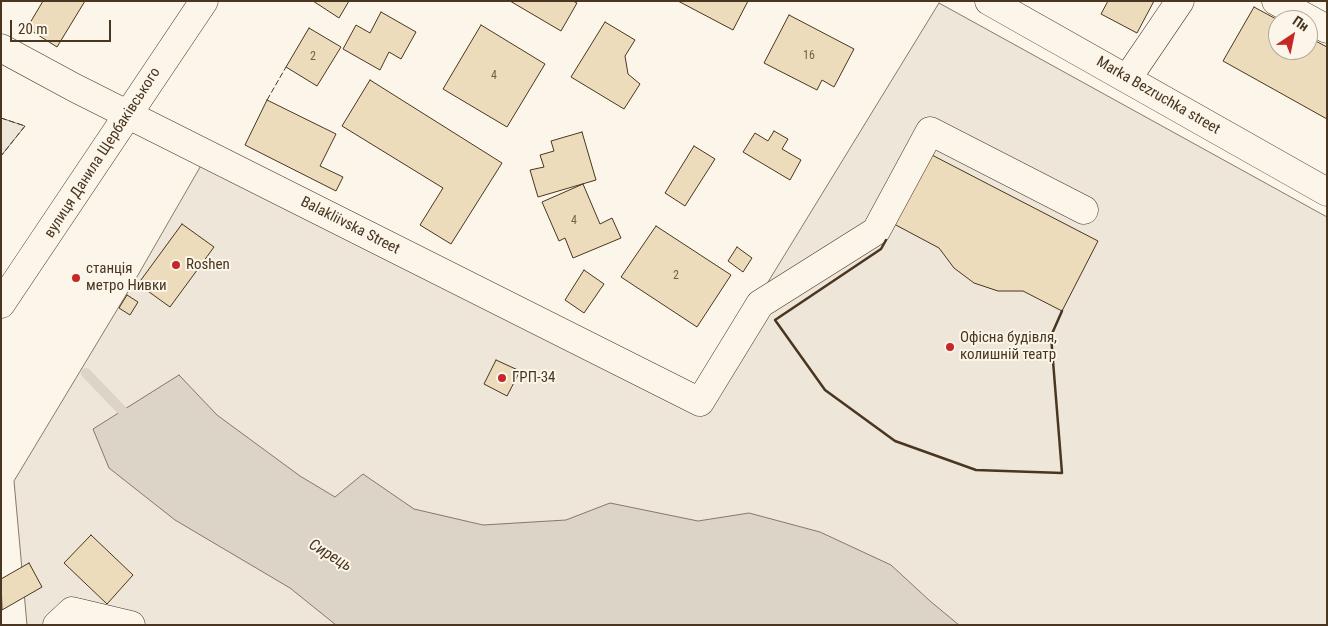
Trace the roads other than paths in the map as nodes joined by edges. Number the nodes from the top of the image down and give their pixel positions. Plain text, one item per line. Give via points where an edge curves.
1 (204, 1) edge
2 (989, 1) edge
3 (1180, 1) edge
4 (1276, 1) edge
5 (1327, 29) edge
6 (1, 48) edge
7 (1127, 78) junction
8 (128, 114) junction
9 (1327, 192) edge
10 (1084, 210) dead end
11 (1, 304) edge
12 (57, 625) edge
13 (131, 625) edge

1 - 8 street, вулиця Данила Щербаківського
2 - 7 street, Marka Bezruchka street
3 - 7 street
4 - 5 street
6 - 8 street, Balakliivska Street
7 - 9 street, Marka Bezruchka street
8 - 10 street, Balakliivska Street via 700,402 760,304 876,231 930,132
8 - 11 street, вулиця Данила Щербаківського
12 - 13 street via 72,611

